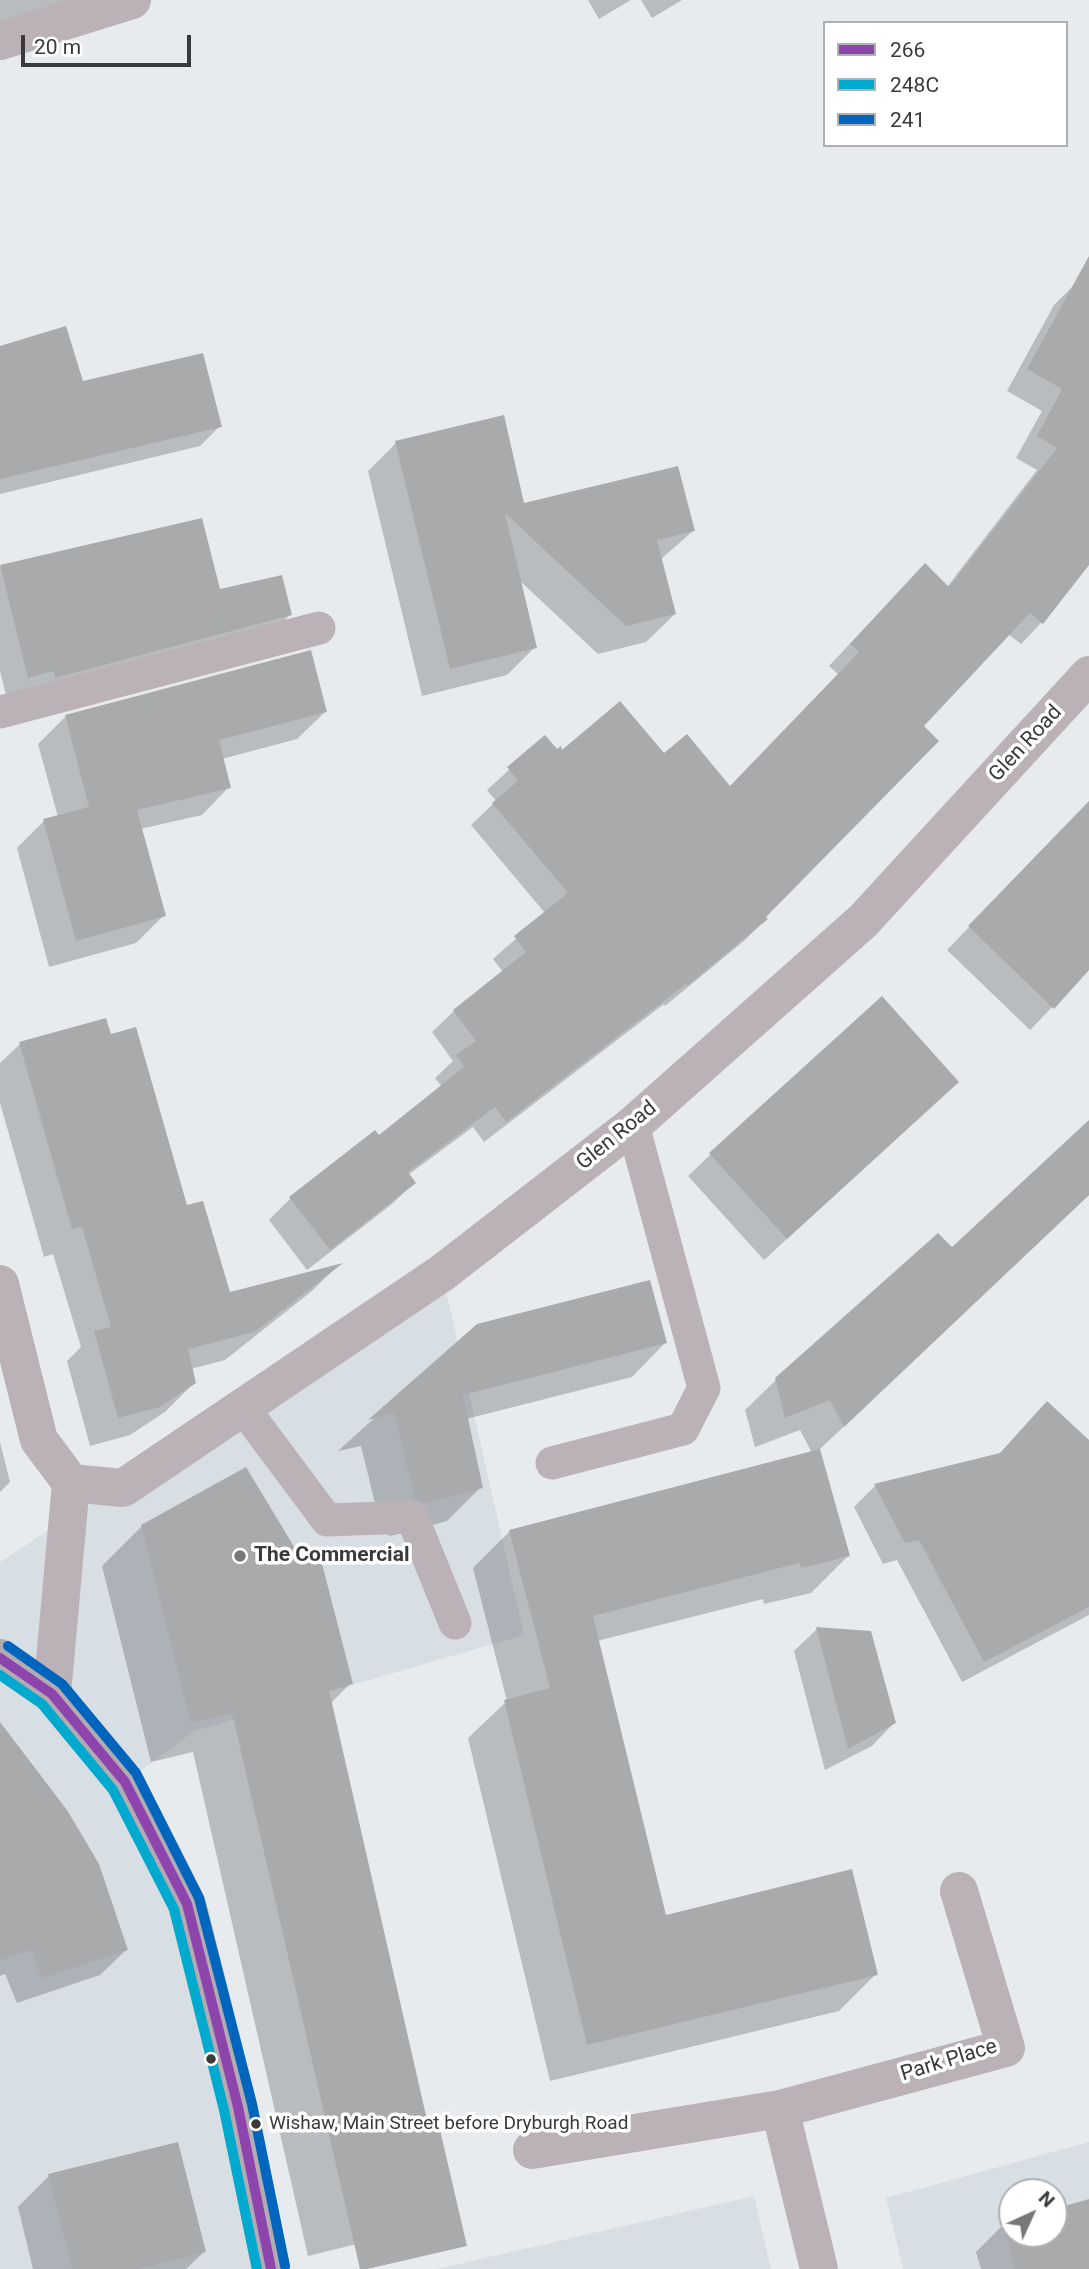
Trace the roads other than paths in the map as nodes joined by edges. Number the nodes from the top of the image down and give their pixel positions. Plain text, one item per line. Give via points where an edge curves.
1 (132, 0) edge
2 (0, 41) edge
3 (319, 628) dead end
4 (1089, 675) edge
5 (0, 712) edge
6 (633, 1125) junction
7 (0, 1284) edge
8 (242, 1406) junction
9 (552, 1463) dead end
10 (71, 1483) junction
11 (455, 1623) dead end
12 (0, 1658) edge
13 (52, 1694) junction
14 (958, 1891) dead end
15 (780, 2109) junction
16 (532, 2150) dead end
17 (271, 2269) edge
18 (819, 2269) edge

1 - 2 street
3 - 5 lane
4 - 6 street, Glen Road via 863,920
6 - 8 street, Glen Road via 442,1273
6 - 9 lane via 704,1388 683,1429
7 - 10 street via 39,1440
8 - 10 street, Glen Road via 123,1488
8 - 11 lane via 327,1520 412,1517
10 - 13 street
12 - 13 main road
13 - 17 main road via 125,1782 187,1904 238,2107
14 - 15 street, Park Place via 1006,2048
15 - 16 street, Park Place
15 - 18 street

